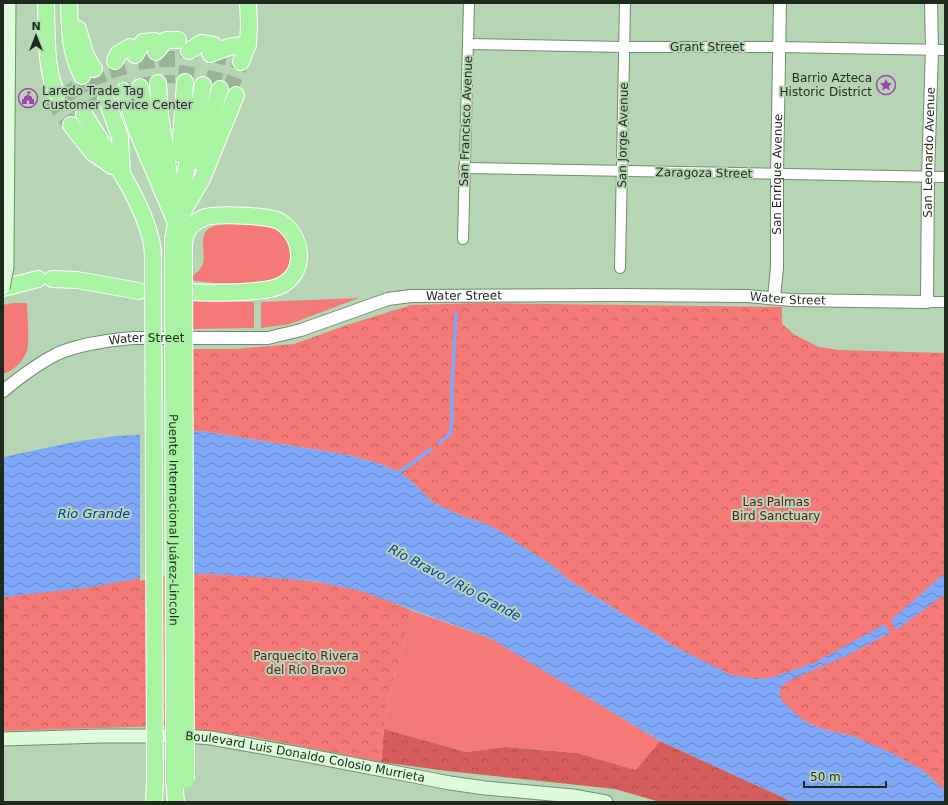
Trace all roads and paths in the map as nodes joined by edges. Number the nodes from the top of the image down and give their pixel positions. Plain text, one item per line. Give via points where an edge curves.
1 (9, 3) edge
2 (46, 3) edge
3 (54, 3) edge
4 (68, 3) edge
5 (78, 3) edge
6 (248, 3) edge
7 (469, 3) edge
8 (625, 3) edge
9 (780, 3) edge
10 (931, 3) edge
11 (248, 44) junction
12 (468, 44) junction
13 (6, 46) edge
14 (624, 47) junction
15 (779, 47) junction
16 (932, 50) junction
17 (945, 50) edge
18 (180, 87) junction
19 (102, 102) tunnel mouth
20 (77, 119) tunnel mouth
21 (6, 160) edge
22 (464, 168) junction
23 (622, 172) junction
24 (122, 173) junction
25 (777, 174) junction
26 (928, 176) junction
27 (945, 177) edge
28 (176, 223) junction
29 (463, 239) dead end
30 (178, 261) junction
31 (620, 268) dead end
32 (3, 288) edge
33 (139, 291) dead end
34 (188, 292) dead end
35 (774, 297) junction
36 (927, 302) junction
37 (945, 302) edge
38 (3, 390) edge
39 (3, 740) edge
40 (180, 780) junction
41 (154, 802) edge
42 (176, 802) edge
43 (186, 802) edge
44 (606, 802) edge

1 - 13 main road
2 - 3 highway via 49,67 53,86 58,93 59,73 53,40
4 - 5 highway via 70,40 75,61 88,73 80,39
6 - 11 highway
7 - 12 street, San Francisco Avenue
8 - 14 street, San Jorge Avenue
9 - 15 street, San Enrique Avenue
10 - 16 street, San Leonardo Avenue
11 - 11 highway via 181,51
12 - 14 street, Grant Street
12 - 22 street, San Francisco Avenue
13 - 21 main road
14 - 15 street, Grant Street
14 - 23 street, San Jorge Avenue
15 - 16 street, Grant Street
15 - 25 street, San Enrique Avenue
16 - 17 street, Grant Street
16 - 26 street, San Leonardo Avenue
18 - 28 highway via 175,116
18 - 28 highway via 194,183
18 - 28 highway via 196,118
18 - 28 highway via 153,117
18 - 28 highway via 137,131
19 - 24 highway
20 - 24 highway
21 - 32 main road, bridge via 8,227 7,267
22 - 23 street, Zaragoza Street
22 - 29 street, San Francisco Avenue
23 - 25 street, Zaragoza Street
23 - 31 street, San Jorge Avenue
24 - 41 highway, Puente Internacional Juárez-Lincoln, bridge via 145,218 152,242
25 - 26 street, Zaragoza Street
25 - 35 street, San Enrique Avenue via 777,268
26 - 27 street, Zaragoza Street
26 - 36 street, San Leonardo Avenue
28 - 30 highway via 173,240
30 - 34 highway via 187,232 193,224 206,217 251,216 275,219 294,235 299,252 298,264 294,275 280,286 234,293
30 - 40 highway, Puente Internacional Juárez-Lincoln, bridge
32 - 33 highway via 45,279 77,280
35 - 36 street, Water Street via 790,300
35 - 38 street, Water Street via 411,296 388,299 301,330 268,338 133,338 87,345 59,354 34,367
36 - 37 street, Water Street
39 - 44 main road, Boulevard Luis Donaldo Colosio Murrieta via 102,736 210,738 450,783
40 - 42 highway
40 - 43 highway

